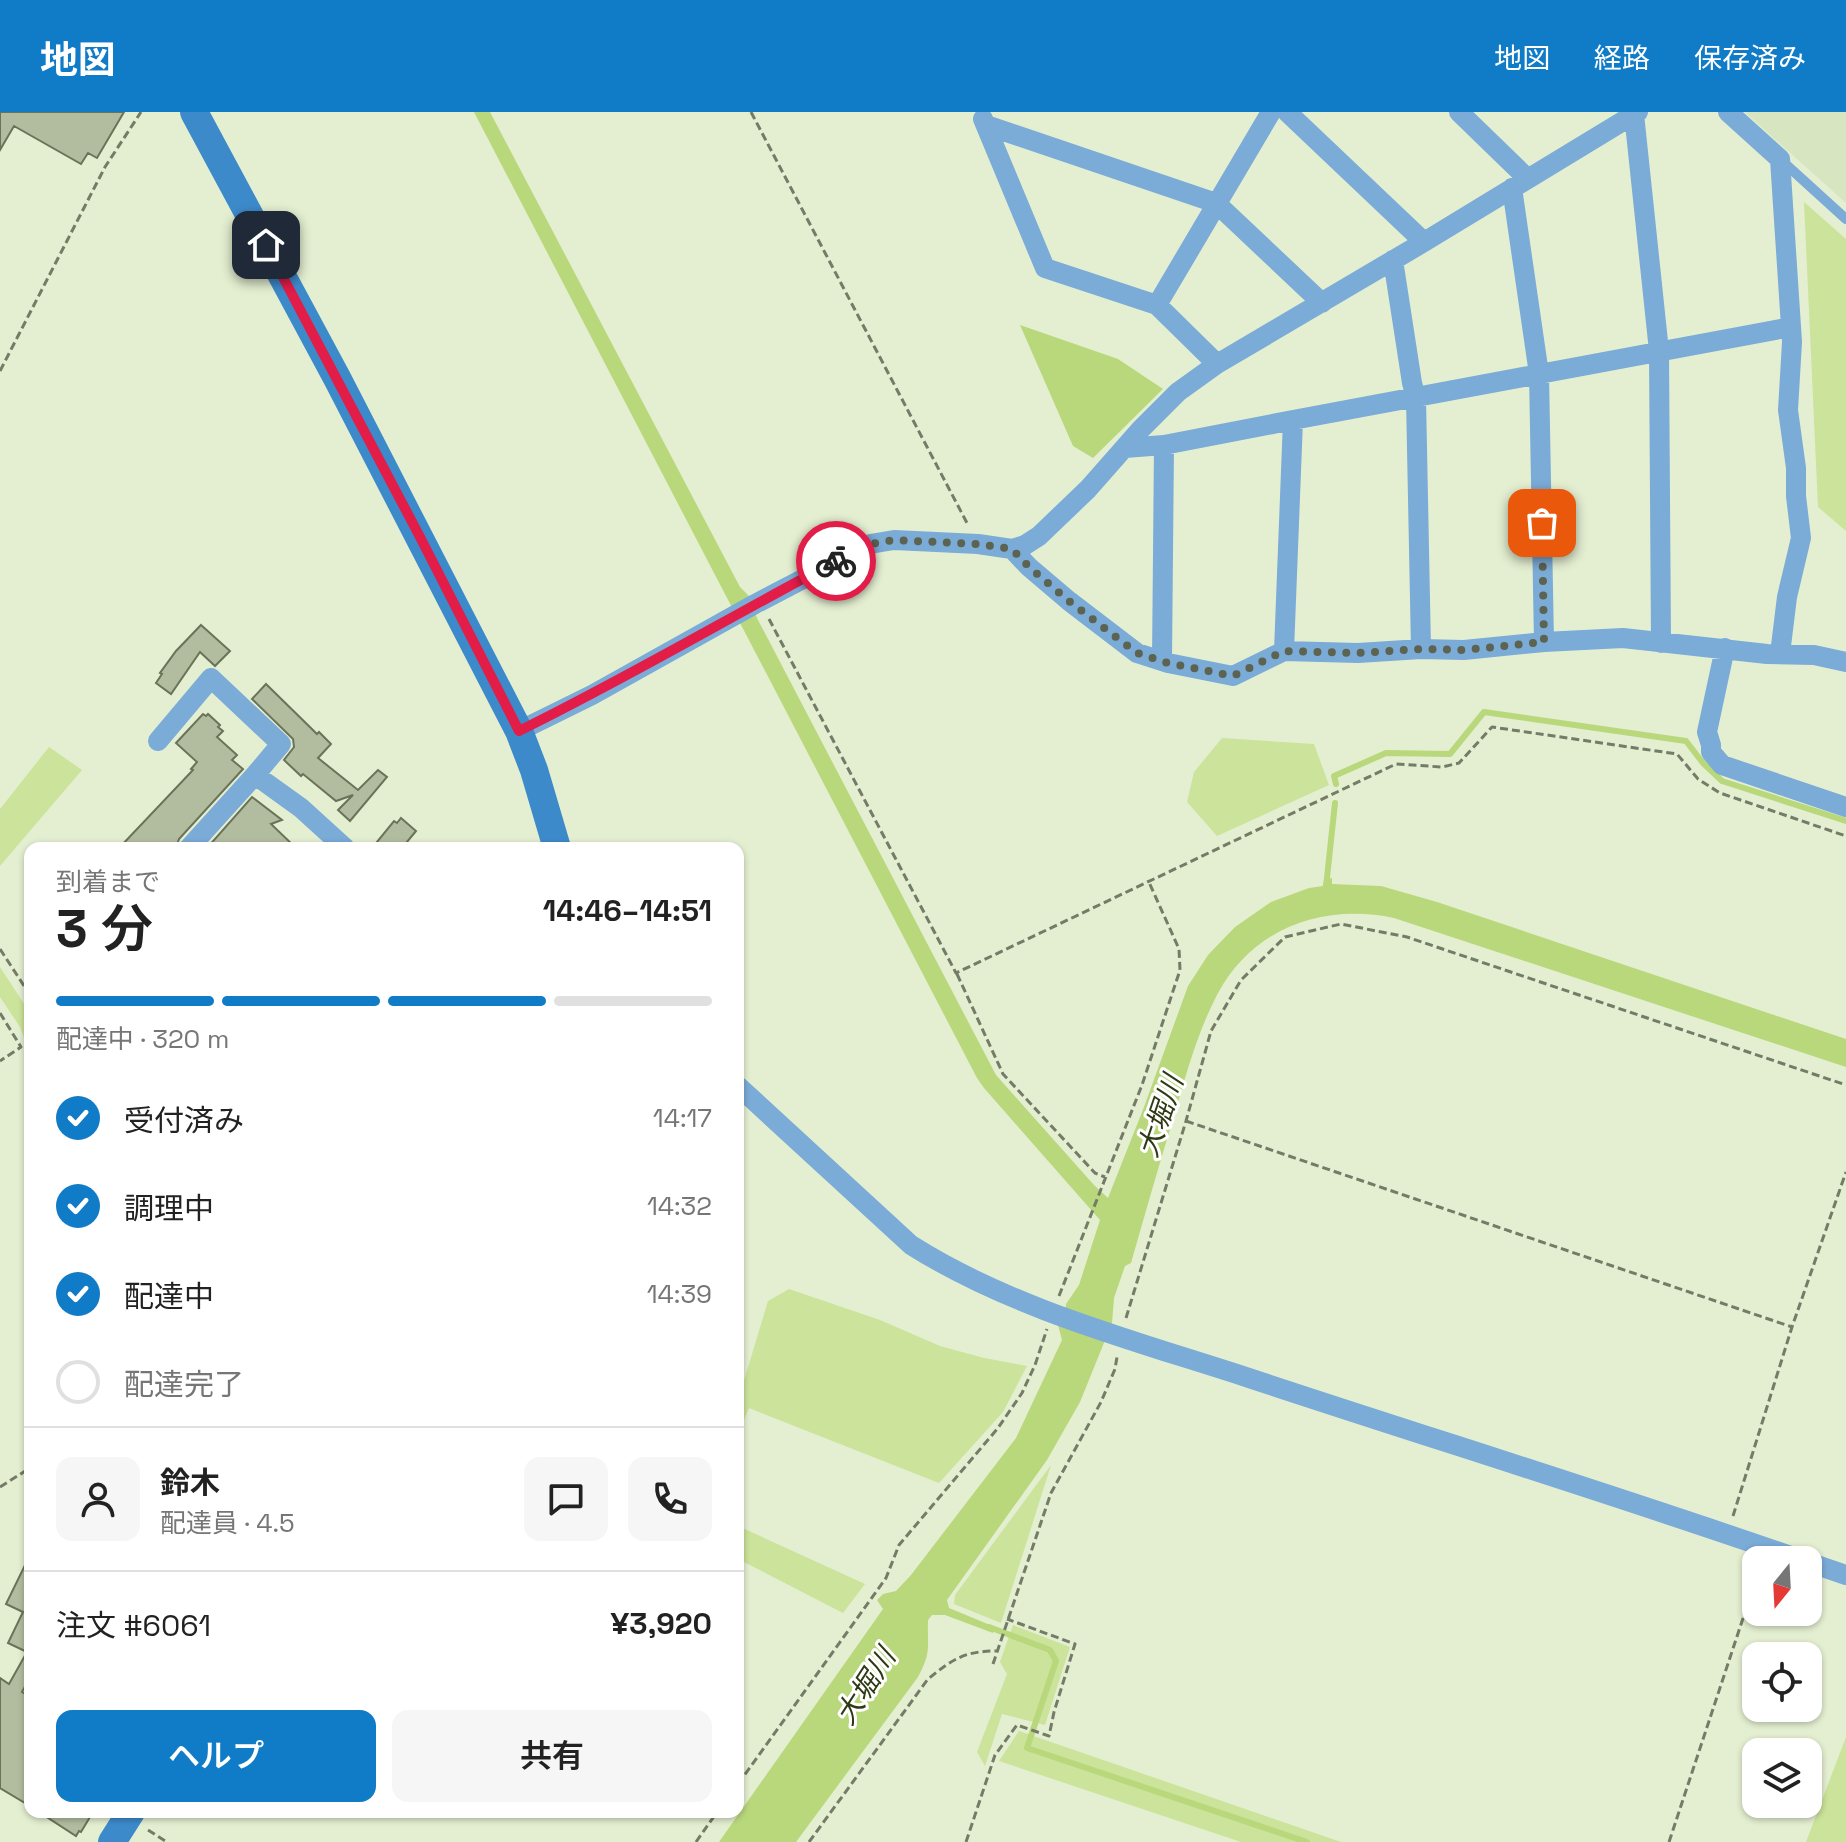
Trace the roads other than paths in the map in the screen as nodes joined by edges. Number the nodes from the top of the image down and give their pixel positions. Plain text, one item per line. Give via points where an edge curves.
1 (194, 112) edge
2 (1271, 112) edge
3 (1287, 112) edge
4 (1459, 112) edge
5 (1728, 112) edge
6 (1635, 113) edge
7 (983, 118) edge
8 (1780, 159) junction
9 (1520, 184) junction
10 (1216, 203) junction
11 (1846, 219) edge
12 (1424, 242) junction
13 (1393, 260) junction
14 (1322, 303) junction
15 (1157, 305) junction
16 (1791, 327) junction
17 (1659, 351) junction
18 (1217, 364) junction
19 (1539, 374) junction
20 (1416, 398) junction
21 (1293, 420) junction
22 (1164, 445) junction
23 (1125, 448) junction
24 (1012, 549) junction
25 (1544, 642) junction
26 (1661, 643) junction
27 (1725, 648) junction
28 (1421, 649) junction
29 (1284, 651) junction
30 (1780, 654) junction
31 (1162, 661) junction
32 (1846, 662) edge
33 (519, 731) junction
34 (158, 741) dead end
35 (255, 775) junction
36 (1846, 807) edge
37 (194, 842) edge
38 (338, 842) edge
39 (555, 842) edge
40 (744, 1092) edge
41 (1760, 1546) edge
42 (1822, 1567) edge
43 (1846, 1575) edge
44 (127, 1818) edge
45 (112, 1842) edge

1 - 33 street
2 - 10 street
3 - 12 street
4 - 9 street
5 - 8 street
6 - 9 street
6 - 17 street
7 - 10 street
7 - 15 street via 1045,268
8 - 11 lane
8 - 16 street
9 - 12 street
9 - 19 street
10 - 14 street
10 - 15 street
12 - 13 street
13 - 14 street
13 - 20 street
14 - 18 street
15 - 18 street
16 - 17 street
16 - 30 street via 1788,410 1801,538
17 - 19 street
17 - 26 street
18 - 23 street via 1178,392
19 - 20 street
19 - 25 street
20 - 21 street
20 - 28 street
21 - 22 street
21 - 29 street
22 - 23 street
22 - 31 street
23 - 24 street via 1039,536
24 - 31 street via 1137,653
24 - 33 street via 894,540 870,544
25 - 26 street via 1623,638
25 - 28 street
26 - 27 street
27 - 30 street
27 - 36 street via 1707,732 1711,752 1722,765
28 - 29 street
29 - 31 street via 1233,676
30 - 32 street
33 - 39 street
34 - 35 street via 211,678 281,744
35 - 37 street
35 - 38 street
40 - 41 street via 911,1245 983,1285 1117,1335
42 - 43 street
44 - 45 street

